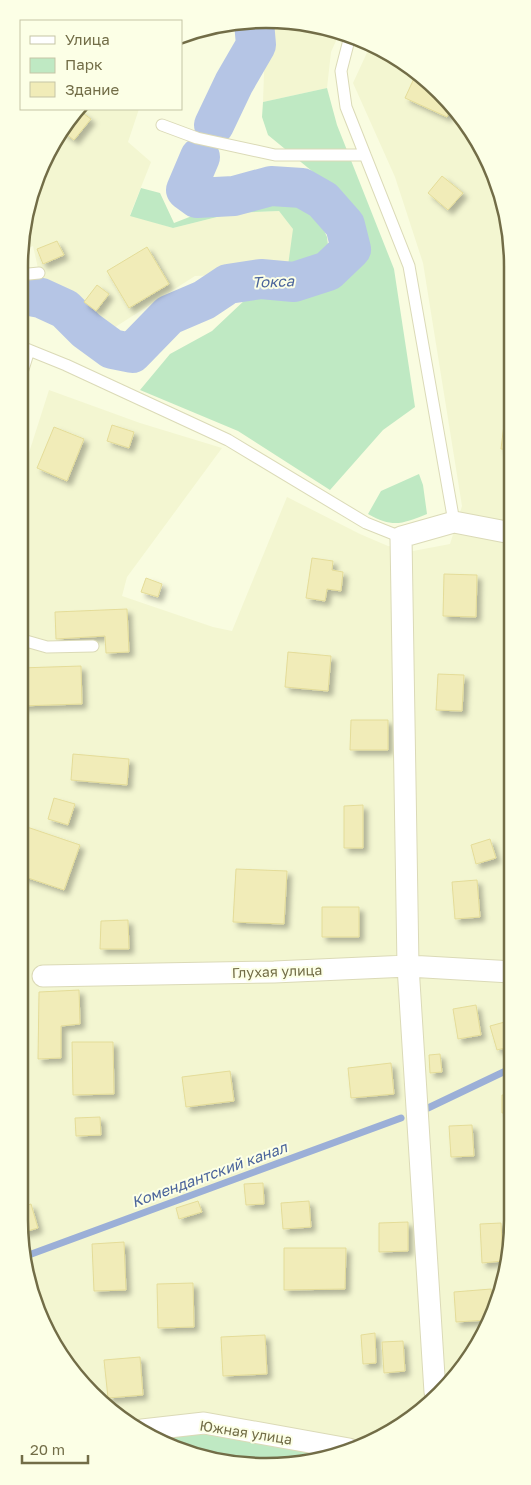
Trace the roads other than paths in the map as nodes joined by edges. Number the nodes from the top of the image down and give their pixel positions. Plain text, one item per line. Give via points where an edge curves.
1 (348, 43) edge
2 (162, 125) dead end
3 (365, 155) junction
4 (39, 273) dead end
5 (28, 274) edge
6 (28, 350) edge
7 (454, 522) junction
8 (503, 531) edge
9 (401, 537) junction
10 (28, 642) edge
11 (92, 646) dead end
12 (408, 966) junction
13 (503, 971) edge
14 (43, 976) dead end
15 (435, 1387) edge
16 (152, 1429) edge
17 (336, 1447) edge

1 - 3 lane via 341,71 346,107
2 - 3 lane via 197,138 275,155
3 - 7 lane via 409,266
4 - 5 lane
6 - 9 lane via 228,440 366,523
7 - 8 street
7 - 9 street
9 - 12 street
10 - 11 lane via 47,647
12 - 13 street, Глухая улица
12 - 14 street, Глухая улица
12 - 15 street
16 - 17 street, Южная улица via 204,1423

